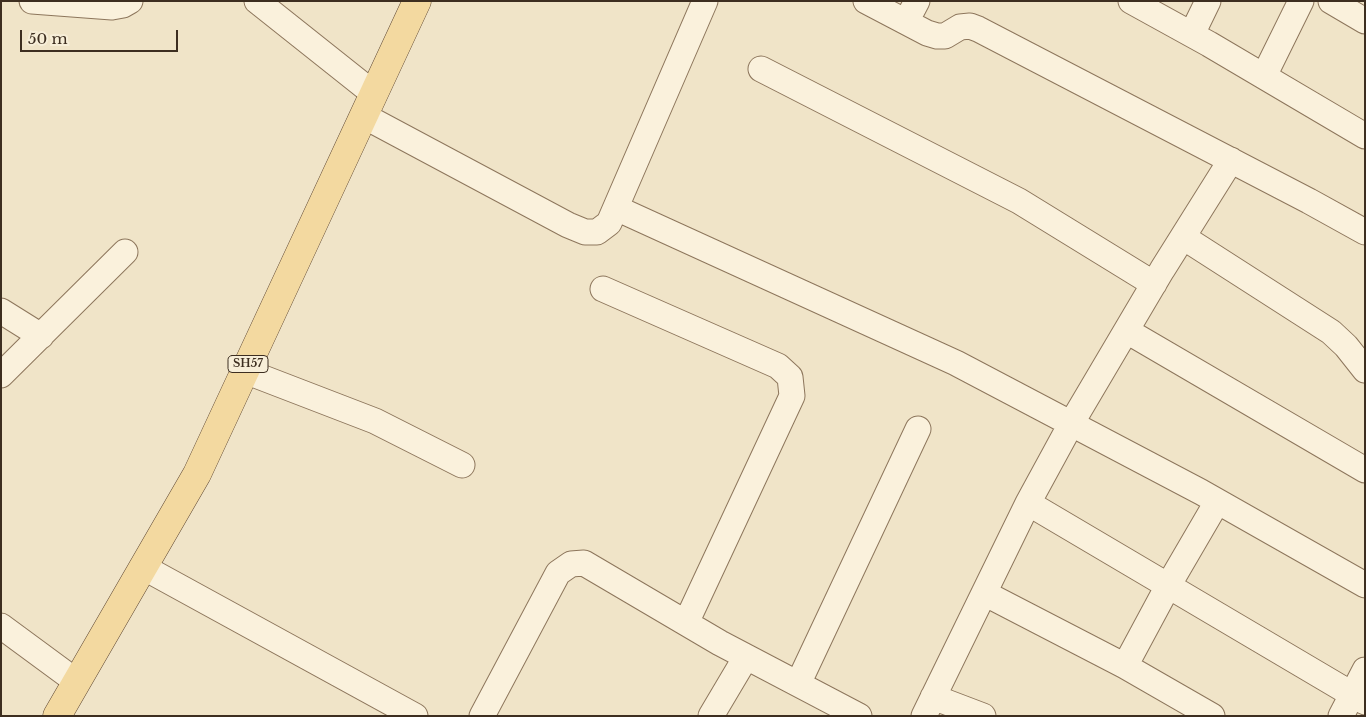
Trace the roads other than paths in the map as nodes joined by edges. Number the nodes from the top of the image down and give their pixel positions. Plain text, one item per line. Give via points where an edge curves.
1 (32, 1) edge
2 (130, 1) edge
3 (257, 1) edge
4 (417, 1) edge
5 (705, 1) edge
6 (866, 1) edge
7 (1131, 1) edge
8 (1208, 1) edge
9 (1301, 1) edge
10 (1331, 1) edge
11 (912, 11) edge
12 (1365, 21) edge
13 (1192, 34) junction
14 (761, 69) dead end
15 (1264, 76) junction
16 (369, 105) junction
17 (1365, 136) edge
18 (1231, 160) junction
19 (616, 208) junction
20 (1365, 232) edge
21 (1183, 237) junction
22 (125, 252) dead end
23 (1154, 284) junction
24 (603, 289) dead end
25 (1, 312) edge
26 (1127, 331) junction
27 (41, 336) junction
28 (1365, 370) edge
29 (245, 371) junction
30 (1, 375) edge
31 (1071, 424) junction
32 (918, 429) dead end
33 (462, 465) dead end
34 (1365, 470) edge
35 (1217, 502) junction
36 (1028, 503) junction
37 (143, 567) junction
38 (1365, 585) edge
39 (1168, 586) junction
40 (984, 593) junction
41 (686, 623) junction
42 (1, 626) edge
43 (746, 657) junction
44 (1125, 666) junction
45 (1365, 670) edge
46 (77, 682) junction
47 (798, 684) junction
48 (1352, 704) edge
49 (929, 706) edge
50 (57, 716) edge
51 (415, 716) edge
52 (482, 716) edge
53 (711, 716) edge
54 (859, 716) edge
55 (983, 716) edge
56 (1212, 716) edge

1 - 2 street via 112,7
3 - 16 street
4 - 16 main road, SH57
5 - 19 street
6 - 11 street
7 - 13 street
8 - 13 street
9 - 15 street
10 - 12 street
11 - 18 street via 927,33 945,36 960,27 978,29
13 - 15 street
14 - 23 street via 1019,201
15 - 17 street
16 - 19 street via 568,226 596,232 609,223
16 - 29 main road, SH57
18 - 20 street
18 - 21 street
19 - 31 street via 956,363
21 - 23 street
21 - 28 street via 1331,332
22 - 27 street
23 - 26 street
24 - 41 street via 778,366 790,377 792,396
25 - 27 street
26 - 31 street
26 - 34 street
27 - 30 street
29 - 33 street via 375,421
29 - 37 main road, SH57 via 197,474
31 - 35 street
31 - 36 street
32 - 47 street
35 - 38 street
35 - 39 street
36 - 39 street
36 - 40 street
37 - 46 main road, SH57
37 - 51 street
39 - 44 street
39 - 48 street
40 - 44 street
40 - 49 street
41 - 43 street
41 - 52 street via 584,563 571,564 558,573
42 - 46 street
43 - 47 street
43 - 53 street
44 - 56 street
45 - 48 street
46 - 50 main road, SH57
47 - 54 street
49 - 55 street

